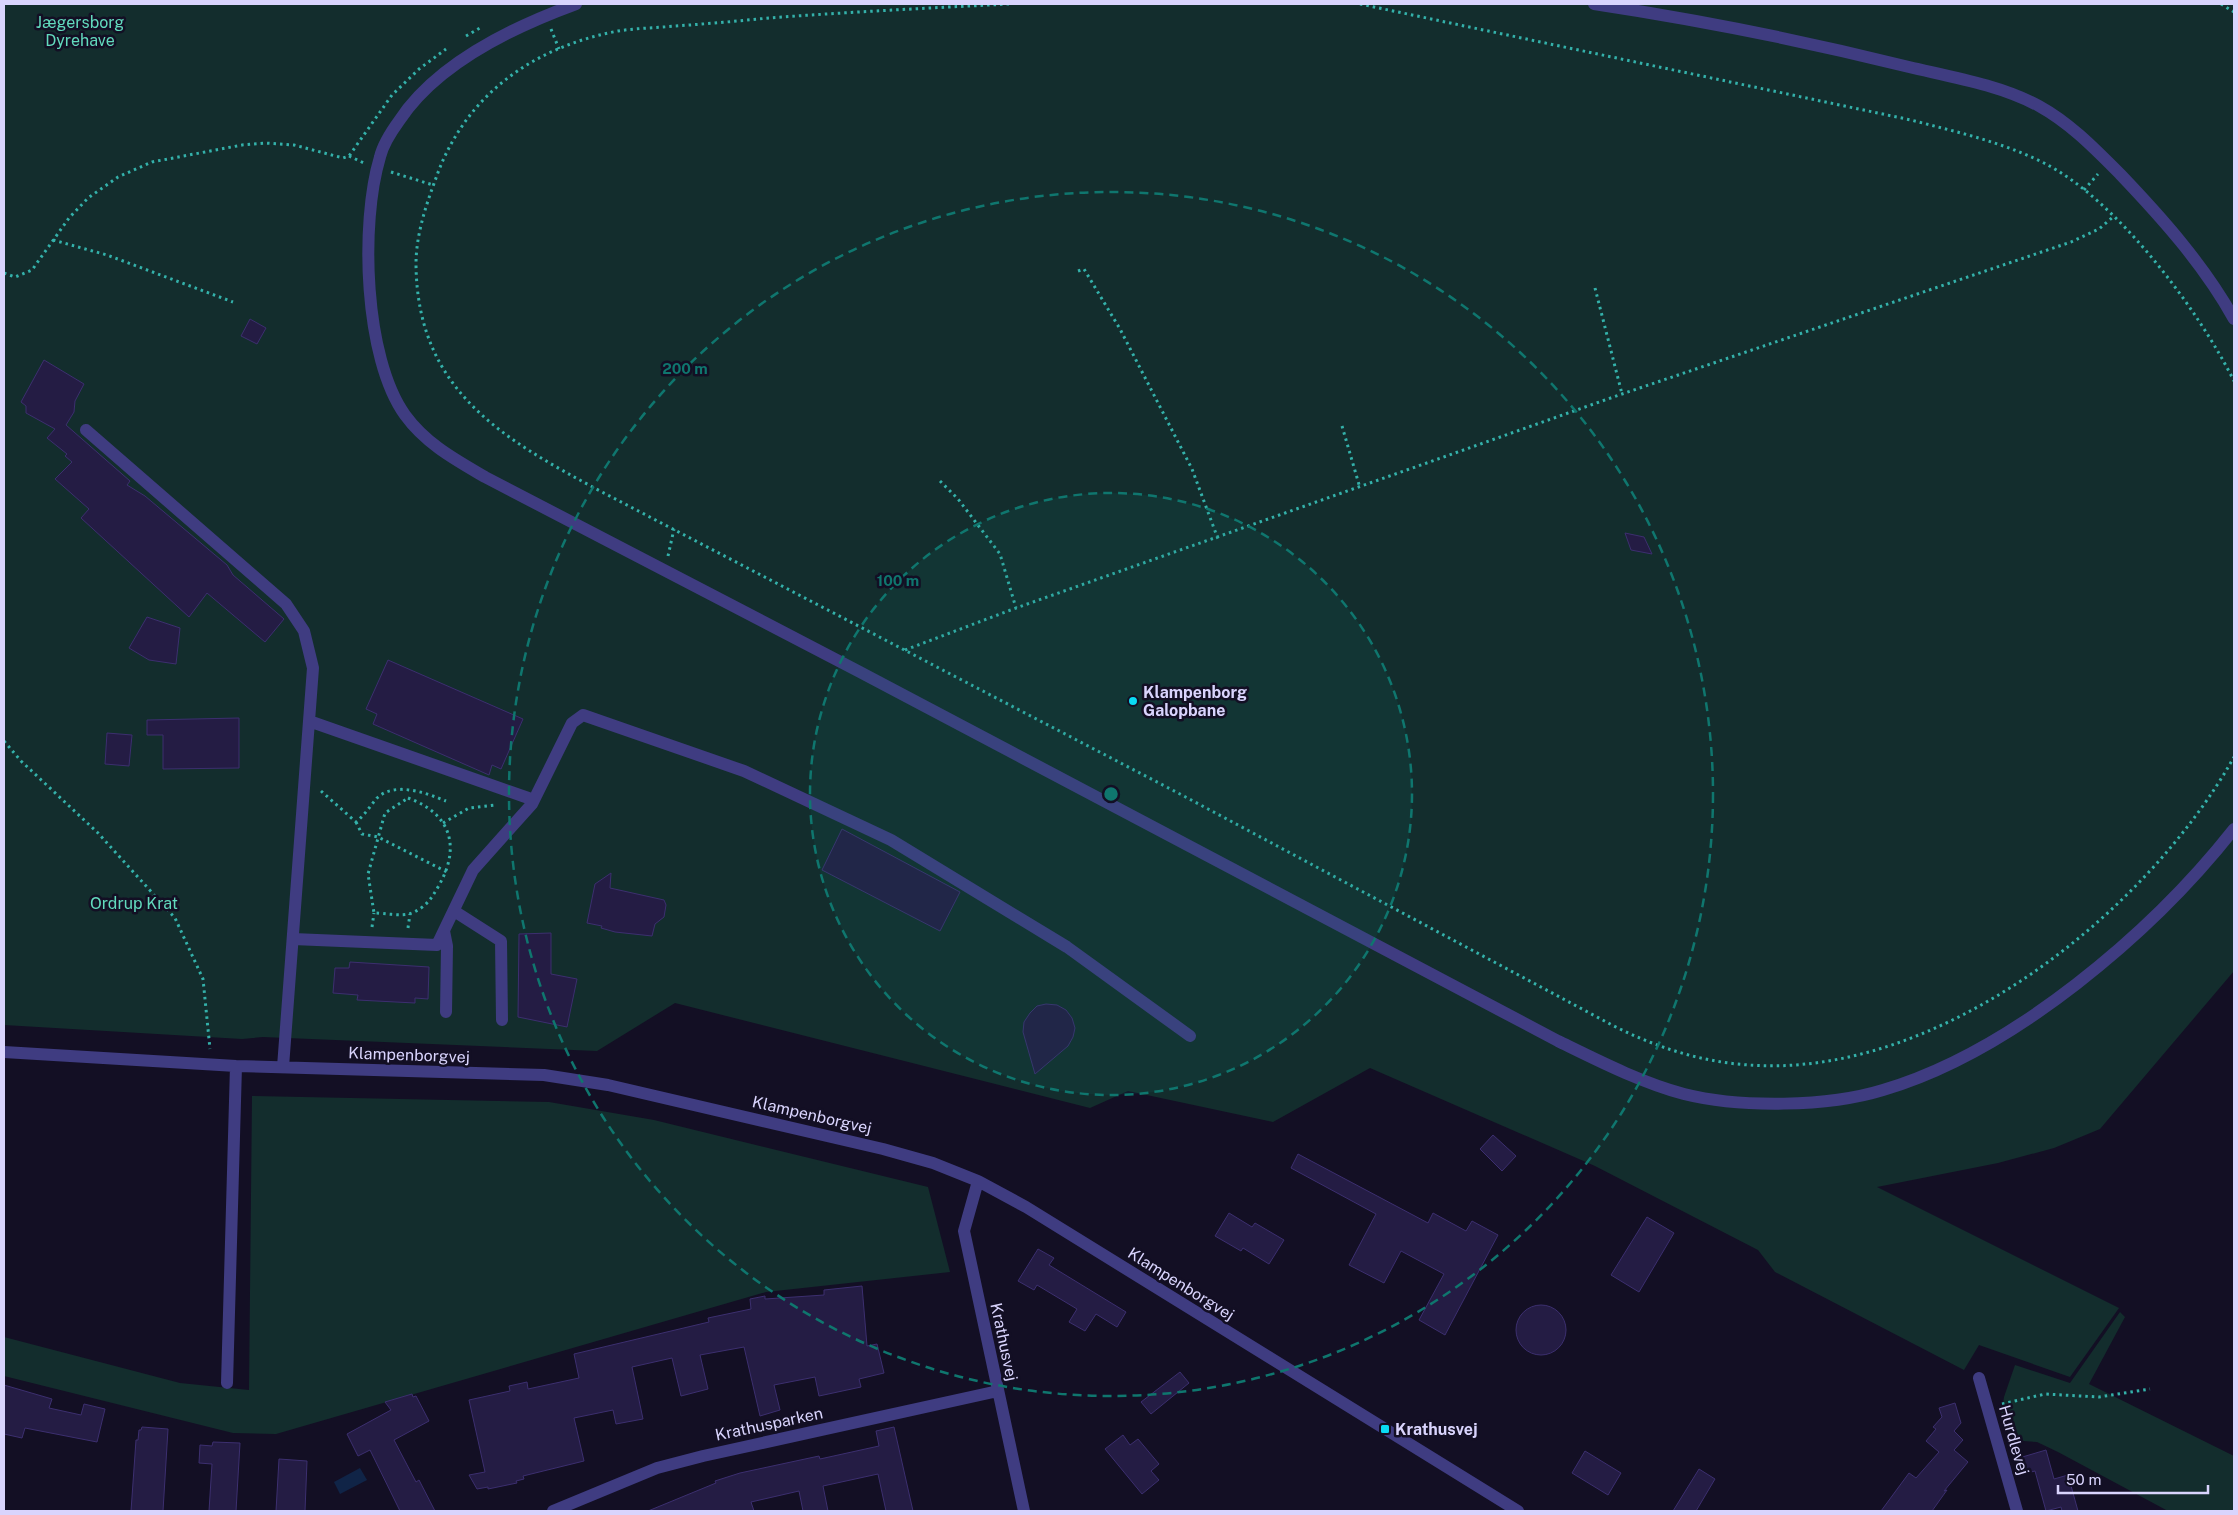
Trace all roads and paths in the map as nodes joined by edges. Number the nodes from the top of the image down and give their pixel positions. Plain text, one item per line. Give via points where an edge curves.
1 (576, 4) edge
2 (1009, 4) edge
3 (1360, 4) edge
4 (1594, 4) edge
5 (2221, 4) edge
6 (2234, 12) edge
7 (349, 156) dead end
8 (2108, 162) junction
9 (2084, 190) junction
10 (2113, 217) junction
11 (53, 240) junction
12 (1078, 271) dead end
13 (4, 273) edge
14 (1595, 288) dead end
15 (233, 302) dead end
16 (2234, 319) edge
17 (2234, 381) edge
18 (1622, 394) junction
19 (1342, 426) dead end
20 (86, 430) dead end
21 (940, 481) dead end
22 (1360, 488) junction
23 (674, 529) junction
24 (1218, 538) junction
25 (664, 571) junction
26 (1016, 608) junction
27 (905, 650) junction
28 (309, 721) junction
29 (4, 741) edge
30 (2234, 757) edge
31 (305, 777) junction
32 (446, 800) dead end
33 (534, 800) junction
34 (497, 805) dead end
35 (356, 822) junction
36 (443, 822) junction
37 (2234, 829) edge
38 (378, 837) junction
39 (447, 872) junction
40 (454, 912) junction
41 (444, 931) junction
42 (293, 939) junction
43 (446, 1012) dead end
44 (502, 1020) dead end
45 (1190, 1036) dead end
46 (4, 1052) edge
47 (212, 1064) junction
48 (236, 1066) junction
49 (283, 1067) junction
50 (978, 1181) junction
51 (1979, 1378) dead end
52 (227, 1383) dead end
53 (2150, 1389) dead end
54 (998, 1391) junction
55 (1987, 1408) junction
56 (553, 1511) edge
57 (1024, 1511) edge
58 (1518, 1511) edge
59 (2017, 1511) edge

1 - 25 street via 526,23 476,51 426,90 399,120 380,156 370,206 368,255 375,326 382,360 397,400 417,430 433,445 485,478
2 - 23 path via 639,28 599,36 560,49 504,80 484,97 457,130 430,194 416,254 421,316 439,361 470,406 514,442
3 - 9 path via 1838,104 1983,138 2046,164
4 - 8 street via 1829,48 1997,89 2038,106 2055,117
5 - 6 path
7 - 11 path via 343,158 294,145 265,143 152,162 118,177 88,198
8 - 9 path
8 - 16 street via 2178,239
9 - 10 path
10 - 17 path via 2184,301
10 - 18 path via 2099,229 2071,242
11 - 13 path via 32,270 15,277
11 - 15 path via 107,255
12 - 24 path via 1084,269 1120,329 1192,469
14 - 18 path
18 - 22 path
19 - 22 path
20 - 28 street via 286,604 304,631 313,668
21 - 26 path via 1000,554
22 - 24 path
23 - 25 path
23 - 27 path
24 - 26 path
25 - 37 street via 1558,1041 1637,1078 1708,1098 1762,1103 1850,1097 1882,1091 1954,1063 2027,1018 2126,942 2198,873
26 - 27 path
27 - 30 path via 1612,1025 1662,1048 1749,1065 1801,1065 1859,1055 1921,1035 1994,998 2039,968 2120,902 2198,811
28 - 31 street
28 - 33 street
29 - 47 path via 98,833 175,918 203,979
31 - 35 path
31 - 42 street
32 - 35 path via 398,788 378,797
33 - 40 street via 474,870
33 - 45 street via 572,723 583,715 744,771 891,840 1067,947
34 - 36 path via 469,808
35 - 38 path via 362,834
36 - 38 path via 425,804 408,798 385,813
36 - 39 path via 451,841
38 - 39 path
38 - 39 path via 368,874 374,913 410,914 428,905
40 - 41 street
40 - 44 street via 501,941
41 - 42 street via 438,945
41 - 43 street
42 - 49 street
46 - 47 street, Klampenborgvej
47 - 48 street, Klampenborgvej
48 - 49 street, Klampenborgvej
48 - 52 street
49 - 50 street, Klampenborgvej via 544,1075 608,1085 883,1148
50 - 54 street, Krathusvej via 964,1231
50 - 58 street, Klampenborgvej via 1026,1207
51 - 55 street, Hurdlevej
53 - 55 path via 2099,1397 2045,1394
54 - 56 street, Krathusparken via 657,1468
54 - 57 street, Krathusvej
55 - 59 street, Hurdlevej

